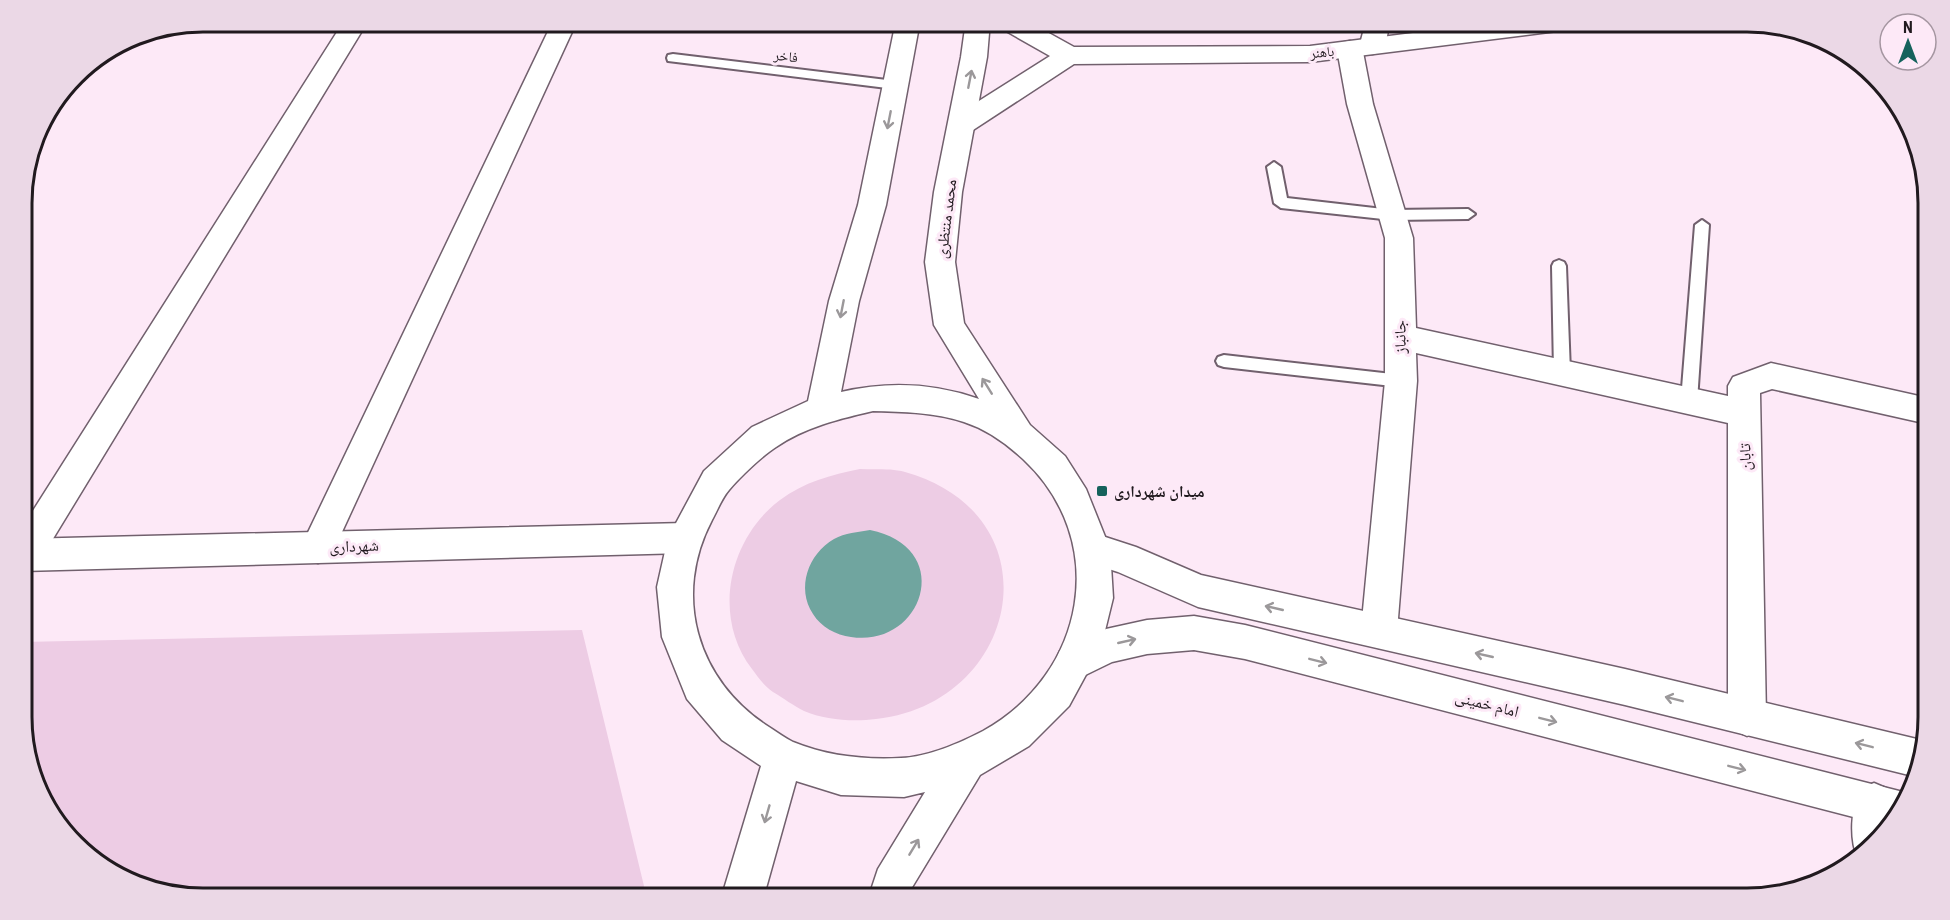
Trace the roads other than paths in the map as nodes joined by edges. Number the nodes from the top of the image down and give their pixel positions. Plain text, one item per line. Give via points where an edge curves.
1 (349, 32) edge
2 (560, 32) edge
3 (906, 32) edge
4 (976, 32) edge
5 (1027, 32) edge
6 (1371, 32) edge
7 (1487, 32) edge
8 (1361, 48) junction
9 (1069, 57) junction
10 (673, 58) dead end
11 (895, 85) junction
12 (961, 125) junction
13 (1274, 167) dead end
14 (1468, 214) dead end
15 (1392, 215) junction
16 (1702, 225) dead end
17 (1559, 266) dead end
18 (1400, 337) junction
19 (1224, 361) dead end
20 (1562, 372) junction
21 (1401, 381) junction
22 (1689, 401) junction
23 (822, 409) junction
24 (1918, 409) edge
25 (1745, 413) junction
26 (1019, 435) junction
27 (685, 537) junction
28 (31, 543) edge
29 (318, 547) junction
30 (1093, 549) junction
31 (31, 555) edge
32 (1379, 631) junction
33 (1073, 663) junction
34 (1748, 717) junction
35 (1914, 757) edge
36 (783, 758) junction
37 (966, 761) junction
38 (1888, 806) edge
39 (1881, 823) edge
40 (745, 888) edge
41 (891, 888) edge

1 - 28 street
2 - 29 street
3 - 11 street
12 -> 4 street, محمد منتظری
5 - 9 street
6 - 8 street
7 - 8 street, باهنر
8 - 9 street, باهنر via 1310,54
8 - 15 street, جانباز via 1360,104
9 - 12 street
10 - 11 lane, فاخر
11 -> 23 street via 872,205 844,301
26 -> 12 street, محمد منتظری via 949,325 940,262
13 - 15 lane via 1281,203
14 - 15 lane
15 - 18 street, جانباز via 1399,238
16 - 22 lane
17 - 20 lane
18 - 20 street
18 - 21 street, جانباز
19 - 21 lane
20 - 22 street
21 - 32 street, جانباز
22 - 25 street
23 - 26 street via 873,398 925,399 974,411
23 - 27 street via 764,437 716,481
24 - 25 street, تابان via 1771,376 1744,386
25 - 34 street, تابان
26 - 30 street via 1053,466 1074,499
27 - 29 street, شهرداری
27 - 36 street via 675,587 680,637 700,686 735,727
29 - 31 street, شهرداری
32 -> 30 street via 1198,591 1124,558
30 - 33 street via 1095,598 1083,647
34 -> 32 street
33 - 37 street via 1056,693 1016,733
33 -> 38 street, امام خمینی via 1106,646 1194,633 1245,642
35 -> 34 street
36 - 37 street via 841,776 894,778
36 -> 40 street
41 -> 37 street
38 - 39 street

